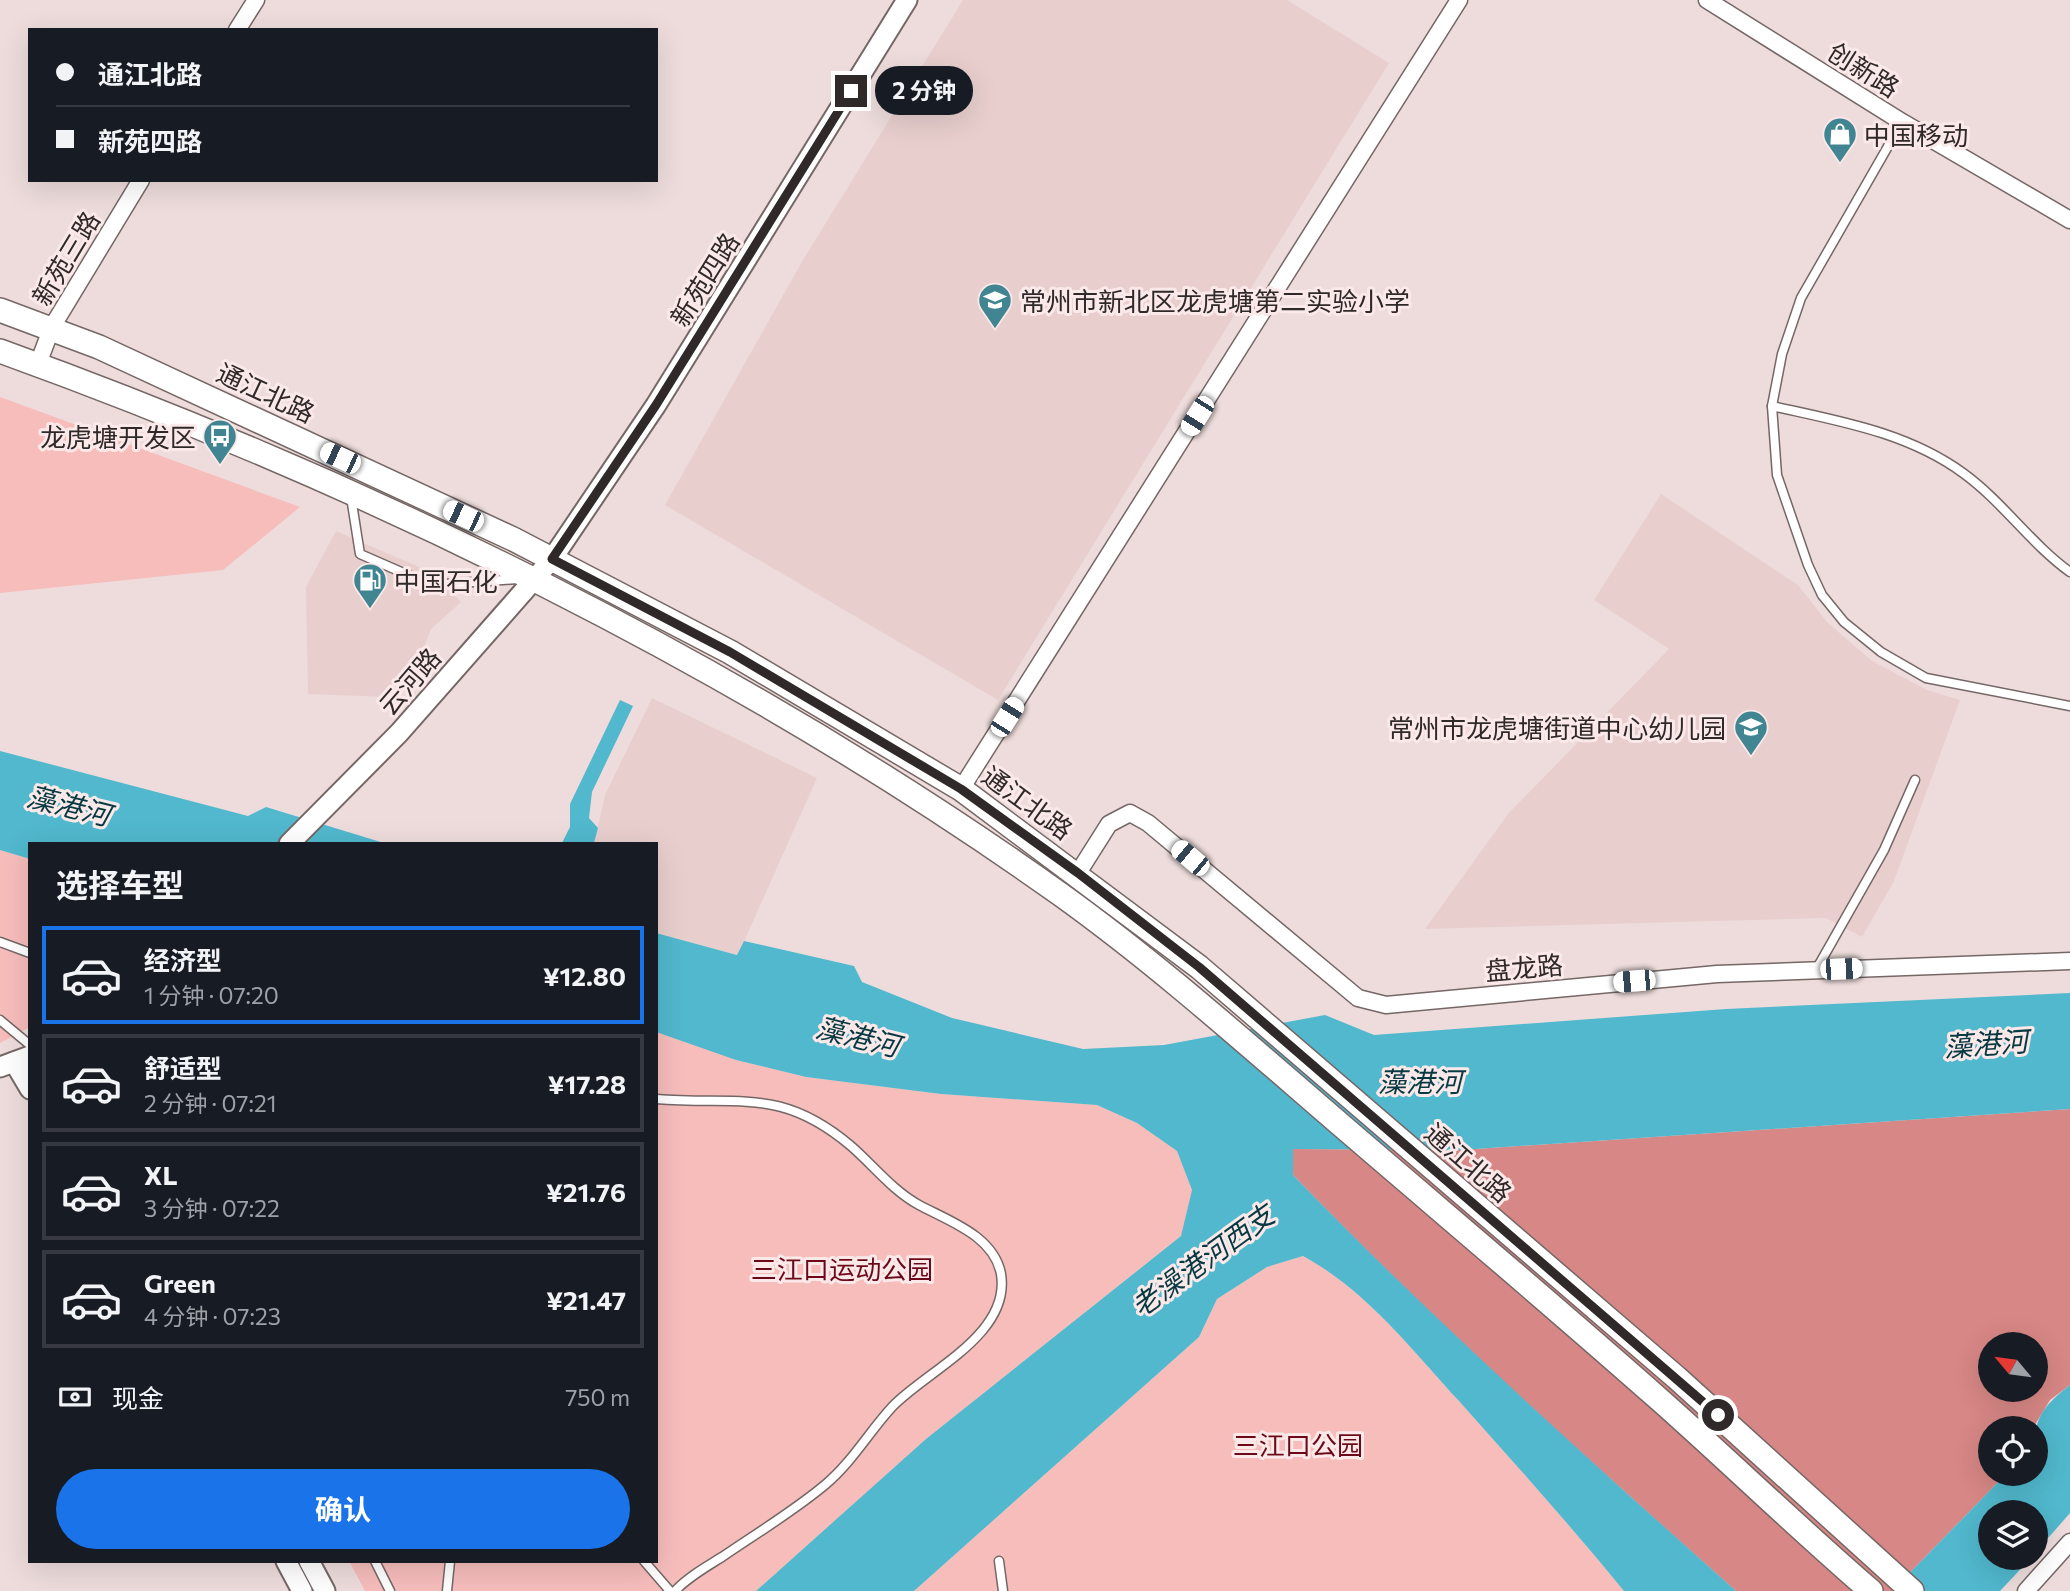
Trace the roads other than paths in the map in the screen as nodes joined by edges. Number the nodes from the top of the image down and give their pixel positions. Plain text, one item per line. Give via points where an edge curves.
1 (256, 0) edge
2 (907, 0) edge
3 (1459, 0) edge
4 (1707, 0) edge
5 (238, 28) edge
6 (1902, 121) junction
7 (140, 182) edge
8 (2070, 220) edge
9 (0, 310) edge
10 (52, 327) junction
11 (0, 351) edge
12 (38, 365) junction
13 (1772, 406) junction
14 (351, 494) junction
15 (552, 559) junction
16 (2070, 572) edge
17 (534, 578) junction
18 (2070, 706) edge
19 (1915, 780) dead end
20 (961, 789) junction
21 (291, 842) edge
22 (1078, 873) junction
23 (0, 942) edge
24 (28, 952) edge
25 (2070, 961) edge
26 (1816, 970) junction
27 (0, 1020) edge
28 (28, 1043) edge
29 (14, 1062) edge
30 (28, 1086) edge
31 (658, 1099) edge
32 (2070, 1542) edge
33 (999, 1561) dead end
34 (287, 1563) edge
35 (310, 1563) edge
36 (376, 1563) edge
37 (450, 1563) edge
38 (646, 1563) edge
39 (1866, 1587) edge
40 (302, 1591) edge
41 (325, 1591) edge
42 (390, 1591) edge
43 (447, 1591) edge
44 (673, 1591) edge
45 (1003, 1591) edge
46 (1912, 1591) edge
47 (2026, 1591) edge

1 - 5 street
2 - 15 street, 新苑四路 via 656,405
3 - 20 street
4 - 6 street, 创新路
6 - 8 street, 创新路
6 - 13 lane via 1801,298 1782,354
7 - 10 street, 新苑三路
9 - 10 main road, 通江北路
10 - 12 street, 新苑三路
10 - 15 main road, 通江北路
11 - 12 main road
12 - 14 main road via 253,449
13 - 16 lane via 1875,430 1930,452 1965,474
13 - 18 lane via 1777,475 1788,508 1822,595 1844,622 1881,652 1926,678
14 - 17 main road
14 - 17 lane via 360,554 431,585
15 - 17 street, 新苑四路
15 - 20 main road, 通江北路 via 730,652
17 - 21 street, 云河路 via 399,733
17 - 39 main road via 715,677 937,810 1063,896 1209,1011 1658,1398
19 - 26 lane via 1884,849
20 - 22 main road, 通江北路
22 - 26 street, 盘龙路 via 1110,824 1130,813 1148,823 1358,999 1387,1005 1717,974
22 - 46 main road, 通江北路 via 1247,1008 1677,1378
23 - 24 lane
25 - 26 street, 盘龙路
27 - 28 lane
29 - 30 street
31 - 44 lane via 760,1102 814,1118 905,1198 974,1235 991,1250 1001,1274 998,1301 962,1354 924,1377 891,1408 827,1483
32 - 47 street
33 - 45 lane
34 - 40 street
35 - 41 street
36 - 42 lane
37 - 43 lane
38 - 44 lane

